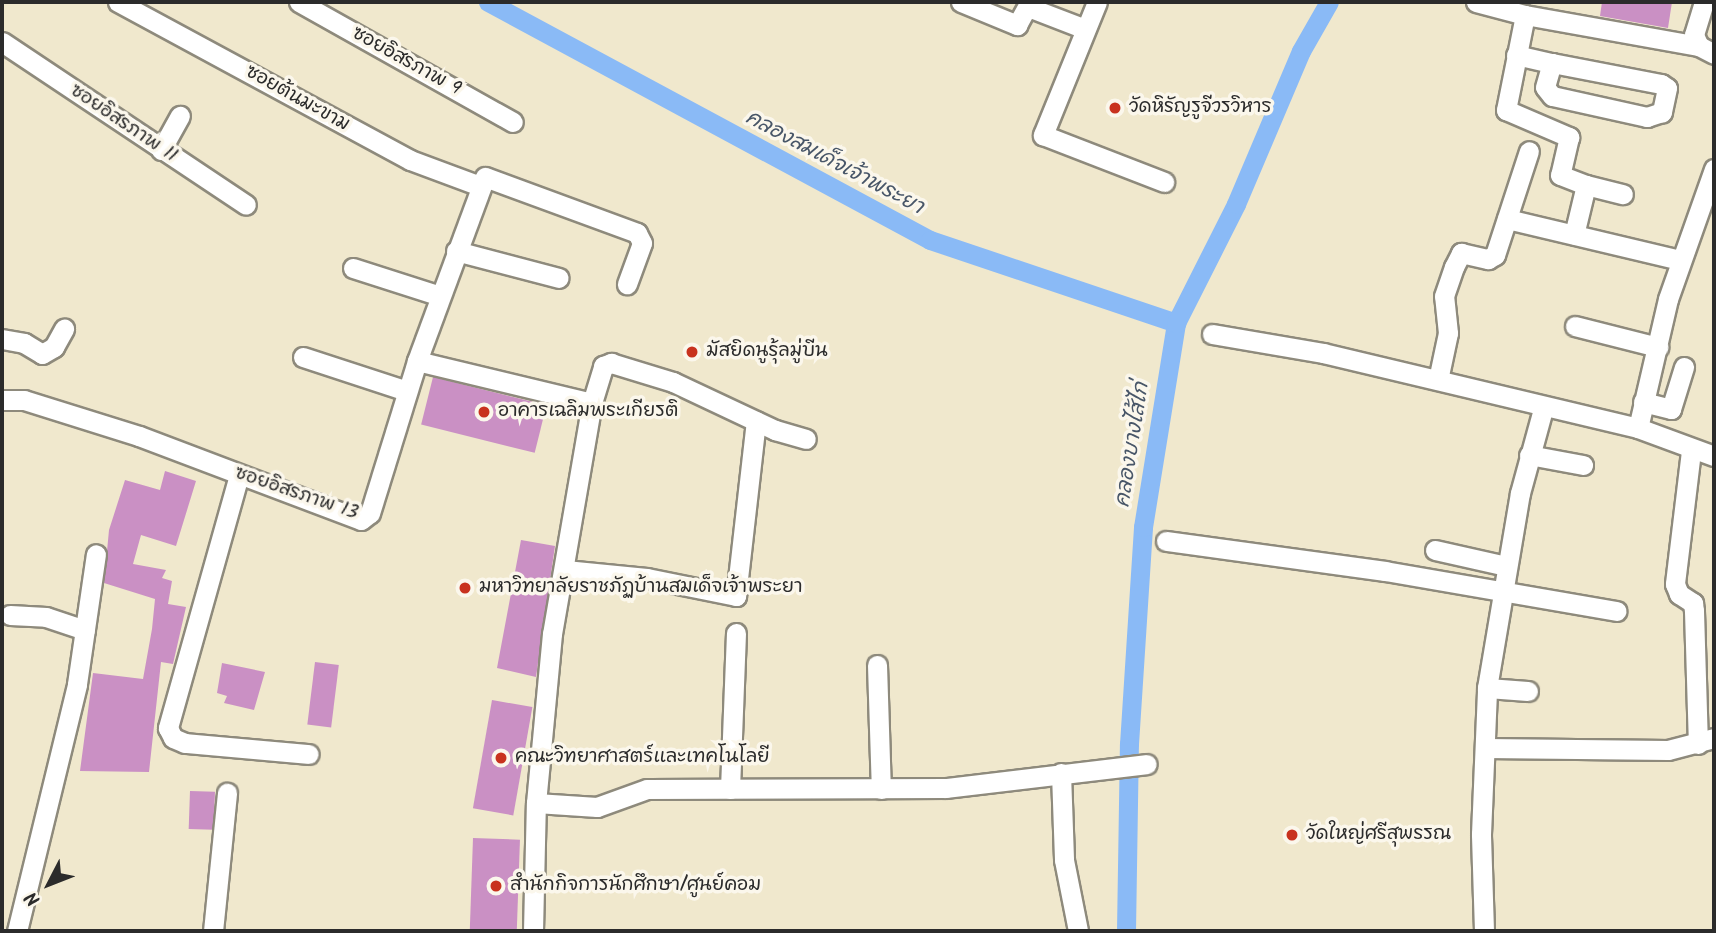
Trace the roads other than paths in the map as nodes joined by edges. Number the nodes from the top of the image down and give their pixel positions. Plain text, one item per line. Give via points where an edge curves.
1 (118, 2) edge
2 (299, 2) edge
3 (961, 2) edge
4 (1097, 2) edge
5 (1476, 2) edge
6 (1704, 2) edge
7 (1029, 5) edge
8 (1525, 15) junction
9 (1085, 29) junction
10 (2, 42) edge
11 (1706, 50) edge
12 (1516, 55) junction
13 (1552, 62) junction
14 (180, 116) dead end
15 (513, 122) dead end
16 (161, 150) junction
17 (1529, 151) dead end
18 (1714, 169) edge
19 (482, 181) junction
20 (1164, 182) dead end
21 (1586, 185) junction
22 (1623, 194) dead end
23 (246, 205) dead end
24 (1507, 219) junction
25 (1574, 235) junction
26 (456, 251) junction
27 (1680, 260) junction
28 (353, 268) dead end
29 (559, 278) dead end
30 (627, 284) dead end
31 (440, 296) junction
32 (1575, 326) dead end
33 (64, 329) dead end
34 (1212, 334) dead end
35 (2, 340) edge
36 (1658, 347) junction
37 (303, 357) dead end
38 (416, 361) junction
39 (1684, 367) dead end
40 (1438, 380) junction
41 (407, 391) junction
42 (2, 400) edge
43 (1643, 402) junction
44 (592, 403) junction
45 (1543, 409) junction
46 (756, 421) junction
47 (1637, 428) junction
48 (806, 439) dead end
49 (1691, 451) junction
50 (1530, 455) junction
51 (1714, 456) edge
52 (1584, 465) dead end
53 (239, 475) junction
54 (1166, 541) dead end
55 (1436, 550) dead end
56 (96, 554) dead end
57 (1506, 566) junction
58 (565, 570) junction
59 (1502, 594) junction
60 (1617, 611) dead end
61 (10, 615) dead end
62 (85, 630) junction
63 (736, 633) dead end
64 (877, 665) dead end
65 (1487, 688) junction
66 (1528, 691) dead end
67 (1706, 741) edge
68 (1485, 748) junction
69 (309, 754) dead end
70 (1135, 766) dead end
71 (1061, 773) junction
72 (730, 789) junction
73 (881, 789) junction
74 (227, 793) dead end
75 (536, 803) junction
76 (17, 931) edge
77 (214, 931) edge
78 (533, 931) edge
79 (1078, 931) edge
80 (1484, 931) edge

1 - 19 street, ซอยต้นมะขาม via 410,160
2 - 15 street, ซอยอิสรภาพ 9
3 - 7 street via 1017,25
4 - 9 street
5 - 8 street
6 - 11 street via 1694,25
7 - 9 street
8 - 11 street
8 - 12 street
9 - 20 street via 1043,135
10 - 16 street, ซอยอิสรภาพ 11
12 - 13 street
12 - 21 street via 1506,110 1569,137 1560,175
13 - 13 street via 1545,87 1552,96 1647,117 1662,112 1667,88 1661,85
14 - 16 street
16 - 23 street, ซอยอิสรภาพ 11
17 - 24 street
18 - 27 street
19 - 26 street, ซอยอิสรภาพ 13
19 - 30 street, ซอยต้นมะขาม via 637,233 642,243
21 - 22 street
21 - 25 street
24 - 25 street
24 - 40 street via 1495,255 1488,259 1461,253 1454,267 1444,296 1448,333
25 - 27 street
26 - 29 street
26 - 31 street, ซอยอิสรภาพ 13
27 - 36 street
28 - 31 street
31 - 38 street, ซอยอิสรภาพ 13
32 - 36 street
33 - 35 street via 54,347 42,355 24,343
34 - 40 street via 1323,353
36 - 43 street
37 - 41 street
38 - 41 street, ซอยอิสรภาพ 13
38 - 44 street
39 - 43 street via 1671,409
40 - 45 street
41 - 53 street, ซอยอิสรภาพ 13 via 367,518 361,520
42 - 53 street, ซอยอิสรภาพ 13 via 24,400 139,436
43 - 47 street
44 - 46 street via 603,366 611,363 702,392
44 - 58 street
45 - 47 street
45 - 50 street
46 - 48 street
46 - 58 street via 736,596 647,578
47 - 49 street
49 - 51 street
49 - 67 street via 1675,584 1679,594 1693,603
50 - 52 street
50 - 57 street
53 - 69 street via 169,728 173,738 185,743
54 - 59 street via 1385,571
55 - 57 street
56 - 62 street
57 - 59 street
58 - 75 street via 552,634
59 - 60 street
59 - 65 street
61 - 62 street via 46,617
62 - 76 street via 77,684
63 - 72 street
64 - 73 street
65 - 66 street
65 - 68 street
67 - 68 street via 1668,750
68 - 80 street
70 - 71 street
71 - 73 street via 946,788
71 - 79 street via 1064,860
72 - 73 street
72 - 75 street via 647,789 597,807
74 - 77 street
75 - 78 street

